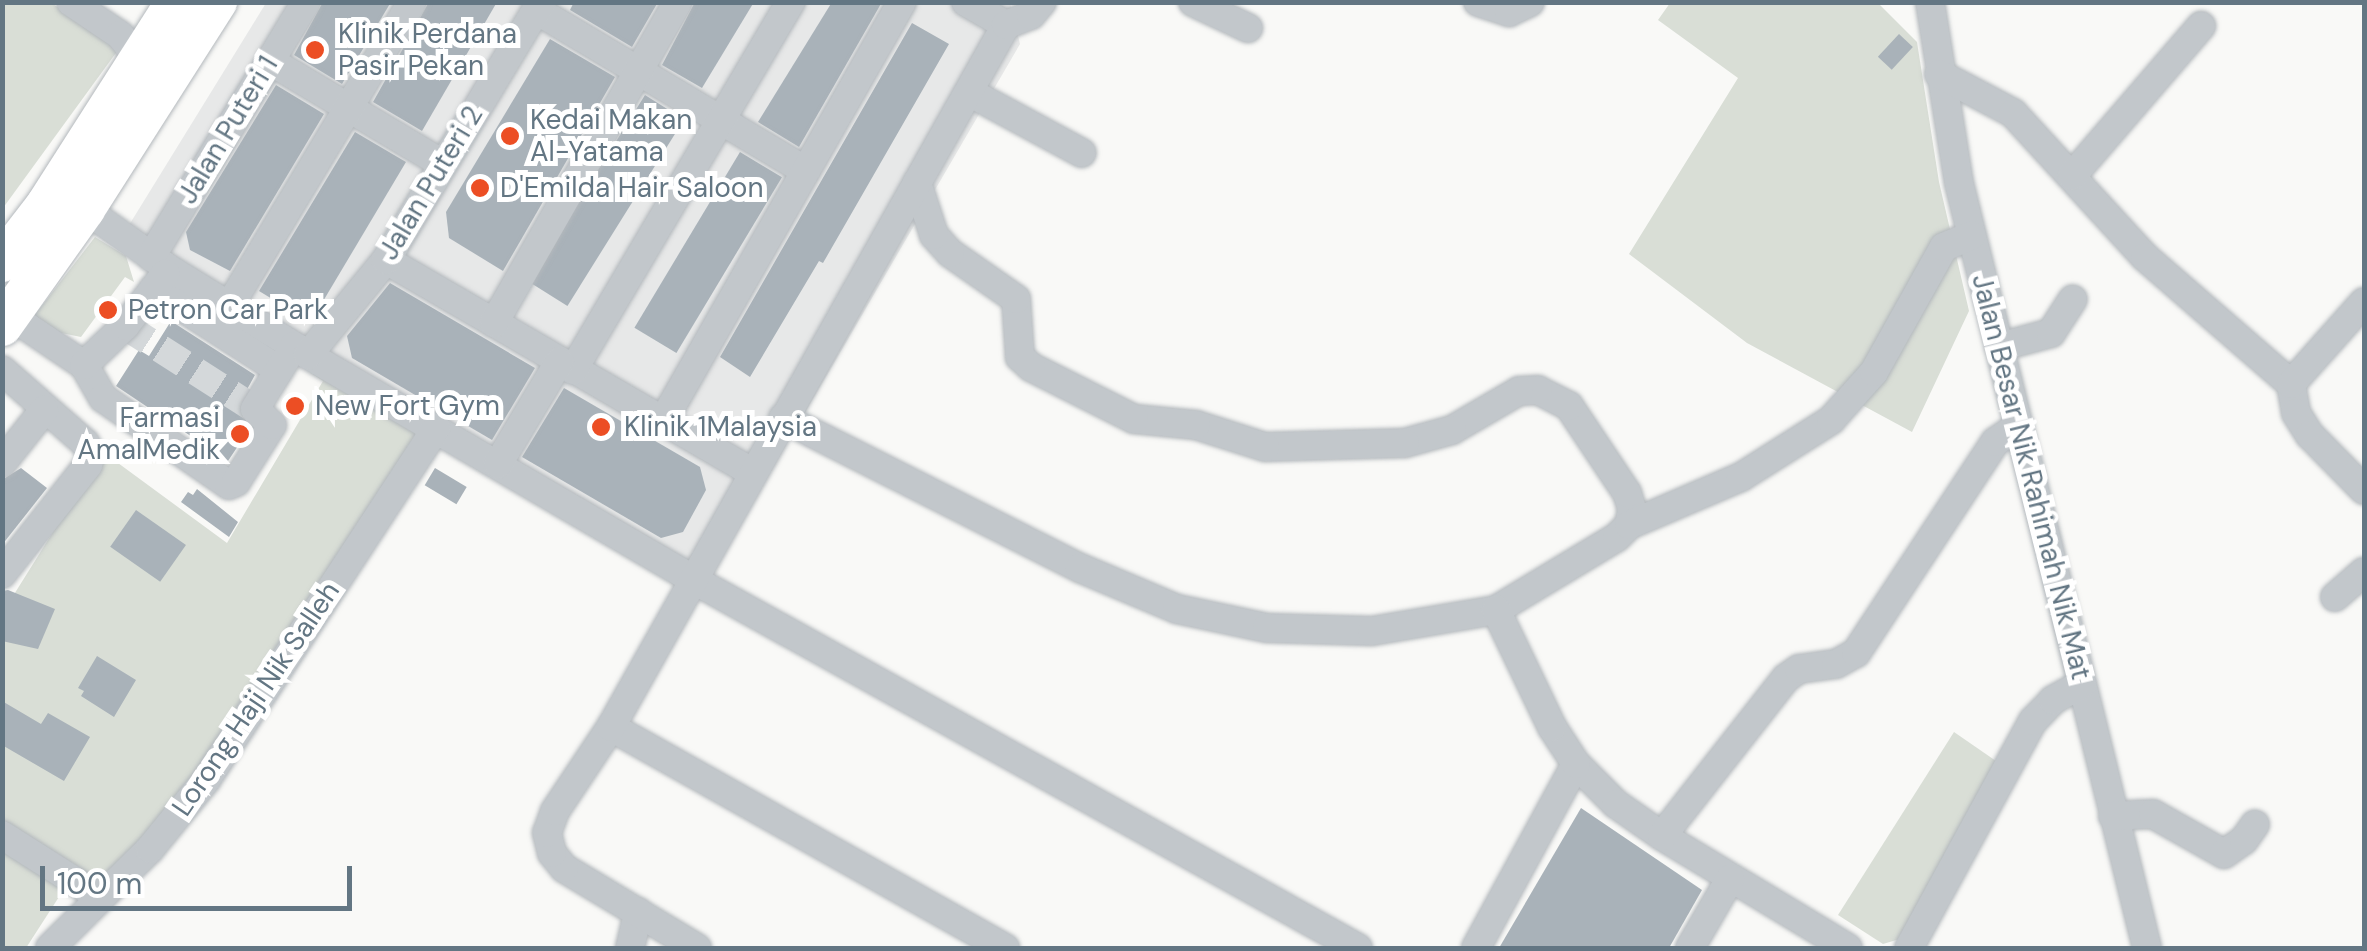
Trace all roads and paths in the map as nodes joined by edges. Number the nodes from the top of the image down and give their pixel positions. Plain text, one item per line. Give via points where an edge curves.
1 (71, 2) edge
2 (176, 2) edge
3 (217, 2) edge
4 (306, 2) edge
5 (412, 2) edge
6 (678, 2) edge
7 (791, 2) edge
8 (902, 2) edge
9 (966, 2) edge
10 (1042, 2) edge
11 (1193, 2) edge
12 (1478, 2) edge
13 (1530, 2) edge
14 (1907, 2) edge
15 (538, 6) edge
16 (1932, 15) edge
17 (1006, 24) junction
18 (2200, 26) dead end
19 (1248, 28) dead end
20 (140, 60) junction
21 (270, 61) junction
22 (638, 73) junction
23 (1939, 74) junction
24 (969, 92) junction
25 (350, 107) junction
26 (720, 122) junction
27 (1082, 154) dead end
28 (444, 164) junction
29 (806, 171) junction
30 (2072, 176) junction
31 (917, 182) junction
32 (86, 209) junction
33 (1972, 235) junction
34 (386, 260) junction
35 (2, 262) edge
36 (158, 272) junction
37 (2073, 299) dead end
38 (2364, 302) edge
39 (230, 305) junction
40 (6, 321) edge
41 (494, 323) junction
42 (1999, 347) junction
43 (294, 357) junction
44 (84, 365) junction
45 (566, 366) junction
46 (2, 370) edge
47 (2291, 384) junction
48 (44, 410) junction
49 (783, 418) junction
50 (664, 422) junction
51 (2020, 425) junction
52 (436, 428) junction
53 (2, 462) edge
54 (498, 464) junction
55 (752, 472) junction
56 (2364, 490) edge
57 (1629, 525) junction
58 (2364, 572) edge
59 (2, 574) edge
60 (694, 580) junction
61 (2335, 596) dead end
62 (1496, 610) junction
63 (2082, 684) junction
64 (610, 727) junction
65 (1576, 764) junction
66 (2112, 816) junction
67 (2255, 824) dead end
68 (2, 835) edge
69 (1662, 836) junction
70 (1730, 879) junction
71 (98, 896) junction
72 (638, 912) junction
73 (50, 948) edge
74 (630, 948) edge
75 (697, 948) edge
76 (1005, 948) edge
77 (1358, 948) edge
78 (1476, 948) edge
79 (1690, 948) edge
80 (1848, 948) edge
81 (1909, 948) edge
82 (2146, 948) edge

1 - 20 street via 120,35
2 - 20 highway
3 - 32 highway
4 - 21 street, Jalan Puteri 1
5 - 25 street
6 - 22 street
7 - 26 street
8 - 29 street
9 - 17 street
10 - 17 street via 1031,15
11 - 19 street
12 - 13 street via 1509,12
14 - 16 street
15 - 22 street
15 - 28 street, Jalan Puteri 2
16 - 23 street, Jalan Besar Nik Rahimah Nik Mat
17 - 24 street
18 - 30 street
20 - 35 highway
21 - 25 street
21 - 36 street, Jalan Puteri 1
22 - 26 street
22 - 41 street
23 - 30 street via 2013,113
23 - 33 street, Jalan Besar Nik Rahimah Nik Mat
24 - 27 street
24 - 31 street
25 - 28 street
25 - 39 street
26 - 29 street
26 - 45 street
28 - 34 street, Jalan Puteri 2
29 - 50 street
30 - 47 street via 2146,257
31 - 49 street
31 - 57 street via 934,235 1016,299 1020,357 1030,368 1134,419 1196,425 1265,447 1405,444 1452,430 1519,391 1538,390 1569,406 1627,493
32 - 36 street
32 - 40 highway
33 - 42 street, Jalan Besar Nik Rahimah Nik Mat
33 - 57 street via 1944,247 1874,372 1832,420 1741,476
34 - 41 street
34 - 43 street, Jalan Puteri 2
36 - 39 street
36 - 43 street
36 - 44 street, Jalan Puteri 1 via 125,326
37 - 42 street via 2051,333
38 - 47 street
39 - 43 street
40 - 44 street
41 - 45 street
42 - 51 street, Jalan Besar Nik Rahimah Nik Mat
43 - 44 street, Jalan Puteri 2 via 255,409 272,424 230,485 104,398
43 - 52 street
45 - 50 street
45 - 54 street
46 - 48 street
47 - 56 street via 2296,414
48 - 53 street
48 - 59 street via 85,443 91,460
49 - 55 street
49 - 62 street via 1080,568 1177,609 1267,628 1372,631
50 - 55 street
51 - 63 street, Jalan Besar Nik Rahimah Nik Mat
51 - 69 street via 1995,442 1856,653 1836,664 1799,668 1786,678
52 - 54 street
52 - 71 street, Lorong Haji Nik Salleh via 206,780 150,849
54 - 60 street
55 - 60 street
57 - 62 street
58 - 61 street
60 - 64 street
60 - 77 street
62 - 65 street
63 - 66 street, Jalan Besar Nik Rahimah Nik Mat
63 - 81 street via 2033,721 1930,898
64 - 72 street via 548,833 564,868
64 - 76 street
65 - 69 street
65 - 78 street
66 - 67 street via 2153,814 2224,854
66 - 82 street, Jalan Besar Nik Rahimah Nik Mat
68 - 71 street
69 - 70 street
70 - 79 street
70 - 80 street
71 - 73 street, Lorong Haji Nik Salleh
72 - 74 street
72 - 75 street

